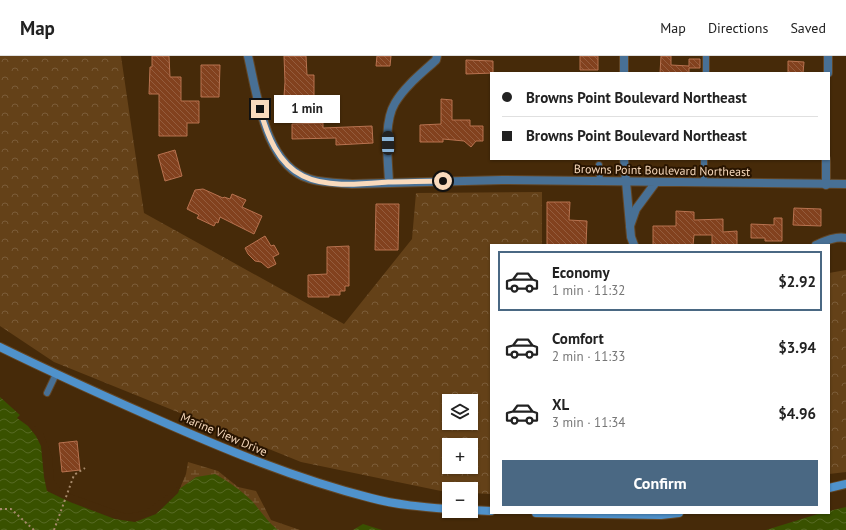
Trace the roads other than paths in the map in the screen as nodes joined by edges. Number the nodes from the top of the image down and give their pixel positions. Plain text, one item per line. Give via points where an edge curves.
1 (248, 56) edge
2 (437, 56) edge
3 (624, 56) edge
4 (706, 56) edge
5 (828, 56) edge
6 (624, 72) edge
7 (706, 72) edge
8 (828, 72) edge
9 (624, 160) edge
10 (704, 160) edge
11 (826, 160) edge
12 (599, 165) dead end
13 (389, 182) junction
14 (600, 182) junction
15 (626, 182) junction
16 (656, 182) junction
17 (704, 182) junction
18 (846, 184) edge
19 (826, 185) junction
20 (630, 226) junction
21 (846, 238) edge
22 (634, 244) edge
23 (819, 244) edge
24 (0, 347) edge
25 (56, 374) junction
26 (47, 393) dead end
27 (846, 484) edge
28 (830, 488) edge
29 (442, 508) edge
30 (478, 510) edge
31 (490, 511) edge
32 (598, 514) edge
33 (670, 514) edge

1 - 13 street, Browns Point Boulevard Northeast via 271,142 286,164 310,179 352,184
2 - 13 street via 436,60 401,94 392,108 388,130
3 - 6 street
4 - 7 lane
5 - 8 street
9 - 15 street
10 - 17 lane
11 - 19 street
12 - 14 lane
13 - 14 street, Browns Point Boulevard Northeast
14 - 15 street, Browns Point Boulevard Northeast
15 - 16 street, Browns Point Boulevard Northeast
15 - 20 street
16 - 17 street, Browns Point Boulevard Northeast
16 - 20 street via 636,209
17 - 19 street, Browns Point Boulevard Northeast
18 - 19 street, Browns Point Boulevard Northeast
20 - 22 street
21 - 23 street
24 - 25 main road, Marine View Drive
25 - 26 lane
25 - 29 main road, Marine View Drive via 193,435 271,466 372,498
27 - 28 main road
30 - 31 main road
32 - 33 main road

